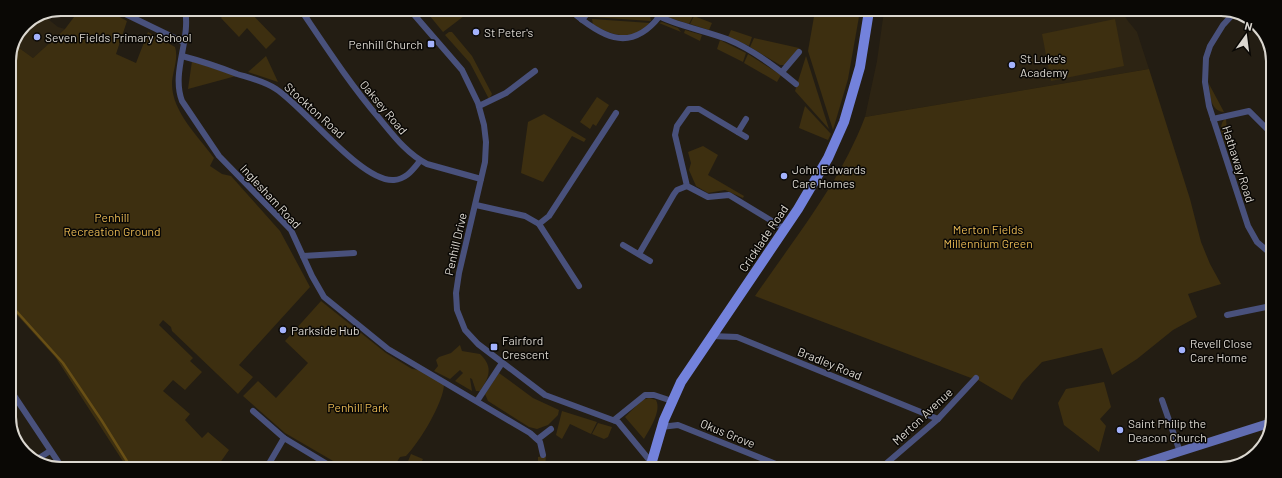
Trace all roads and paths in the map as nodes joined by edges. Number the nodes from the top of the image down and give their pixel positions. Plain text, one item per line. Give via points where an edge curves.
1 (129, 16) edge
2 (186, 16) edge
3 (305, 16) edge
4 (415, 16) edge
5 (577, 16) edge
6 (585, 16) edge
7 (868, 16) edge
8 (658, 17) joint
9 (1231, 17) edge
10 (582, 20) junction
11 (183, 42) junction
12 (799, 52) dead end
13 (182, 56) junction
14 (535, 71) dead end
15 (782, 72) junction
16 (796, 84) dead end
17 (479, 106) junction
18 (616, 113) dead end
19 (746, 119) dead end
20 (1213, 119) junction
21 (1266, 128) edge
22 (738, 132) junction
23 (746, 136) dead end
24 (420, 160) junction
25 (481, 179) junction
26 (687, 186) junction
27 (476, 205) junction
28 (539, 224) junction
29 (785, 229) junction
30 (622, 245) dead end
31 (1266, 249) edge
32 (354, 253) dead end
33 (639, 254) junction
34 (303, 256) junction
35 (650, 261) dead end
36 (579, 286) dead end
37 (1266, 307) edge
38 (1228, 315) dead end
39 (712, 336) junction
40 (502, 363) junction
41 (976, 378) dead end
42 (16, 399) edge
43 (477, 400) junction
44 (1162, 400) dead end
45 (672, 401) junction
46 (253, 411) dead end
47 (938, 419) junction
48 (614, 420) junction
49 (1265, 425) edge
50 (661, 427) junction
51 (550, 429) dead end
52 (284, 438) junction
53 (538, 439) junction
54 (50, 451) junction
55 (1180, 452) junction
56 (543, 455) dead end
57 (41, 457) edge
58 (58, 462) edge
59 (270, 462) edge
60 (324, 462) edge
61 (648, 462) edge
62 (651, 462) edge
63 (771, 462) edge
64 (888, 462) edge
65 (1148, 462) edge

1 - 11 street
2 - 11 street, Inglesham Road
3 - 24 street, Oaksey Road via 356,90 400,143
4 - 17 street, Penhill Drive via 457,63 469,82
5 - 10 street
6 - 10 street
7 - 29 main road, Cricklade Road via 862,58 840,130 816,180
8 - 10 street via 647,30 621,39 600,33
8 - 15 street via 728,40
9 - 20 street, Hathaway Road via 1216,35 1206,58 1205,93
11 - 13 street, Inglesham Road
12 - 15 street
13 - 24 street, Stockton Road via 275,88 342,150 382,179 393,180 405,176
13 - 34 street, Inglesham Road via 178,88 182,101 226,164 291,230
14 - 17 street via 506,93
15 - 16 street
17 - 25 street, Penhill Drive via 486,142
18 - 28 street via 549,216
19 - 22 street
20 - 21 street, Hathaway Road via 1249,111
20 - 31 street, Hathaway Road via 1248,226 1257,242
22 - 23 street
22 - 26 street via 699,109 687,111 677,126 675,135
24 - 25 street, Oaksey Road
25 - 27 street, Penhill Drive
26 - 29 street via 708,197 720,195 736,199
26 - 33 street via 674,194
27 - 28 street via 525,216
27 - 40 street, Penhill Drive via 458,279 457,310 468,335
28 - 36 street
29 - 39 main road, Cricklade Road
30 - 33 street
32 - 34 street
33 - 35 street
34 - 43 street, Inglesham Road via 324,297 349,318 398,356
37 - 38 street
39 - 45 main road, Cricklade Road via 691,366
39 - 47 street, Bradley Road via 737,337
40 - 43 street
40 - 48 street, Penhill Drive via 545,395
41 - 47 street, Merton Avenue
42 - 54 street
43 - 53 street
44 - 55 street
45 - 48 street via 651,395 643,396
45 - 50 main road, Cricklade Road
46 - 52 street
47 - 64 street, Merton Avenue
48 - 61 street, Penhill Drive via 626,430
49 - 55 main road
50 - 62 main road, Cricklade Road
50 - 63 street, Okus Grove via 678,425
51 - 53 street
52 - 59 street
52 - 60 street
53 - 56 street
54 - 57 street
54 - 58 street
55 - 65 main road

